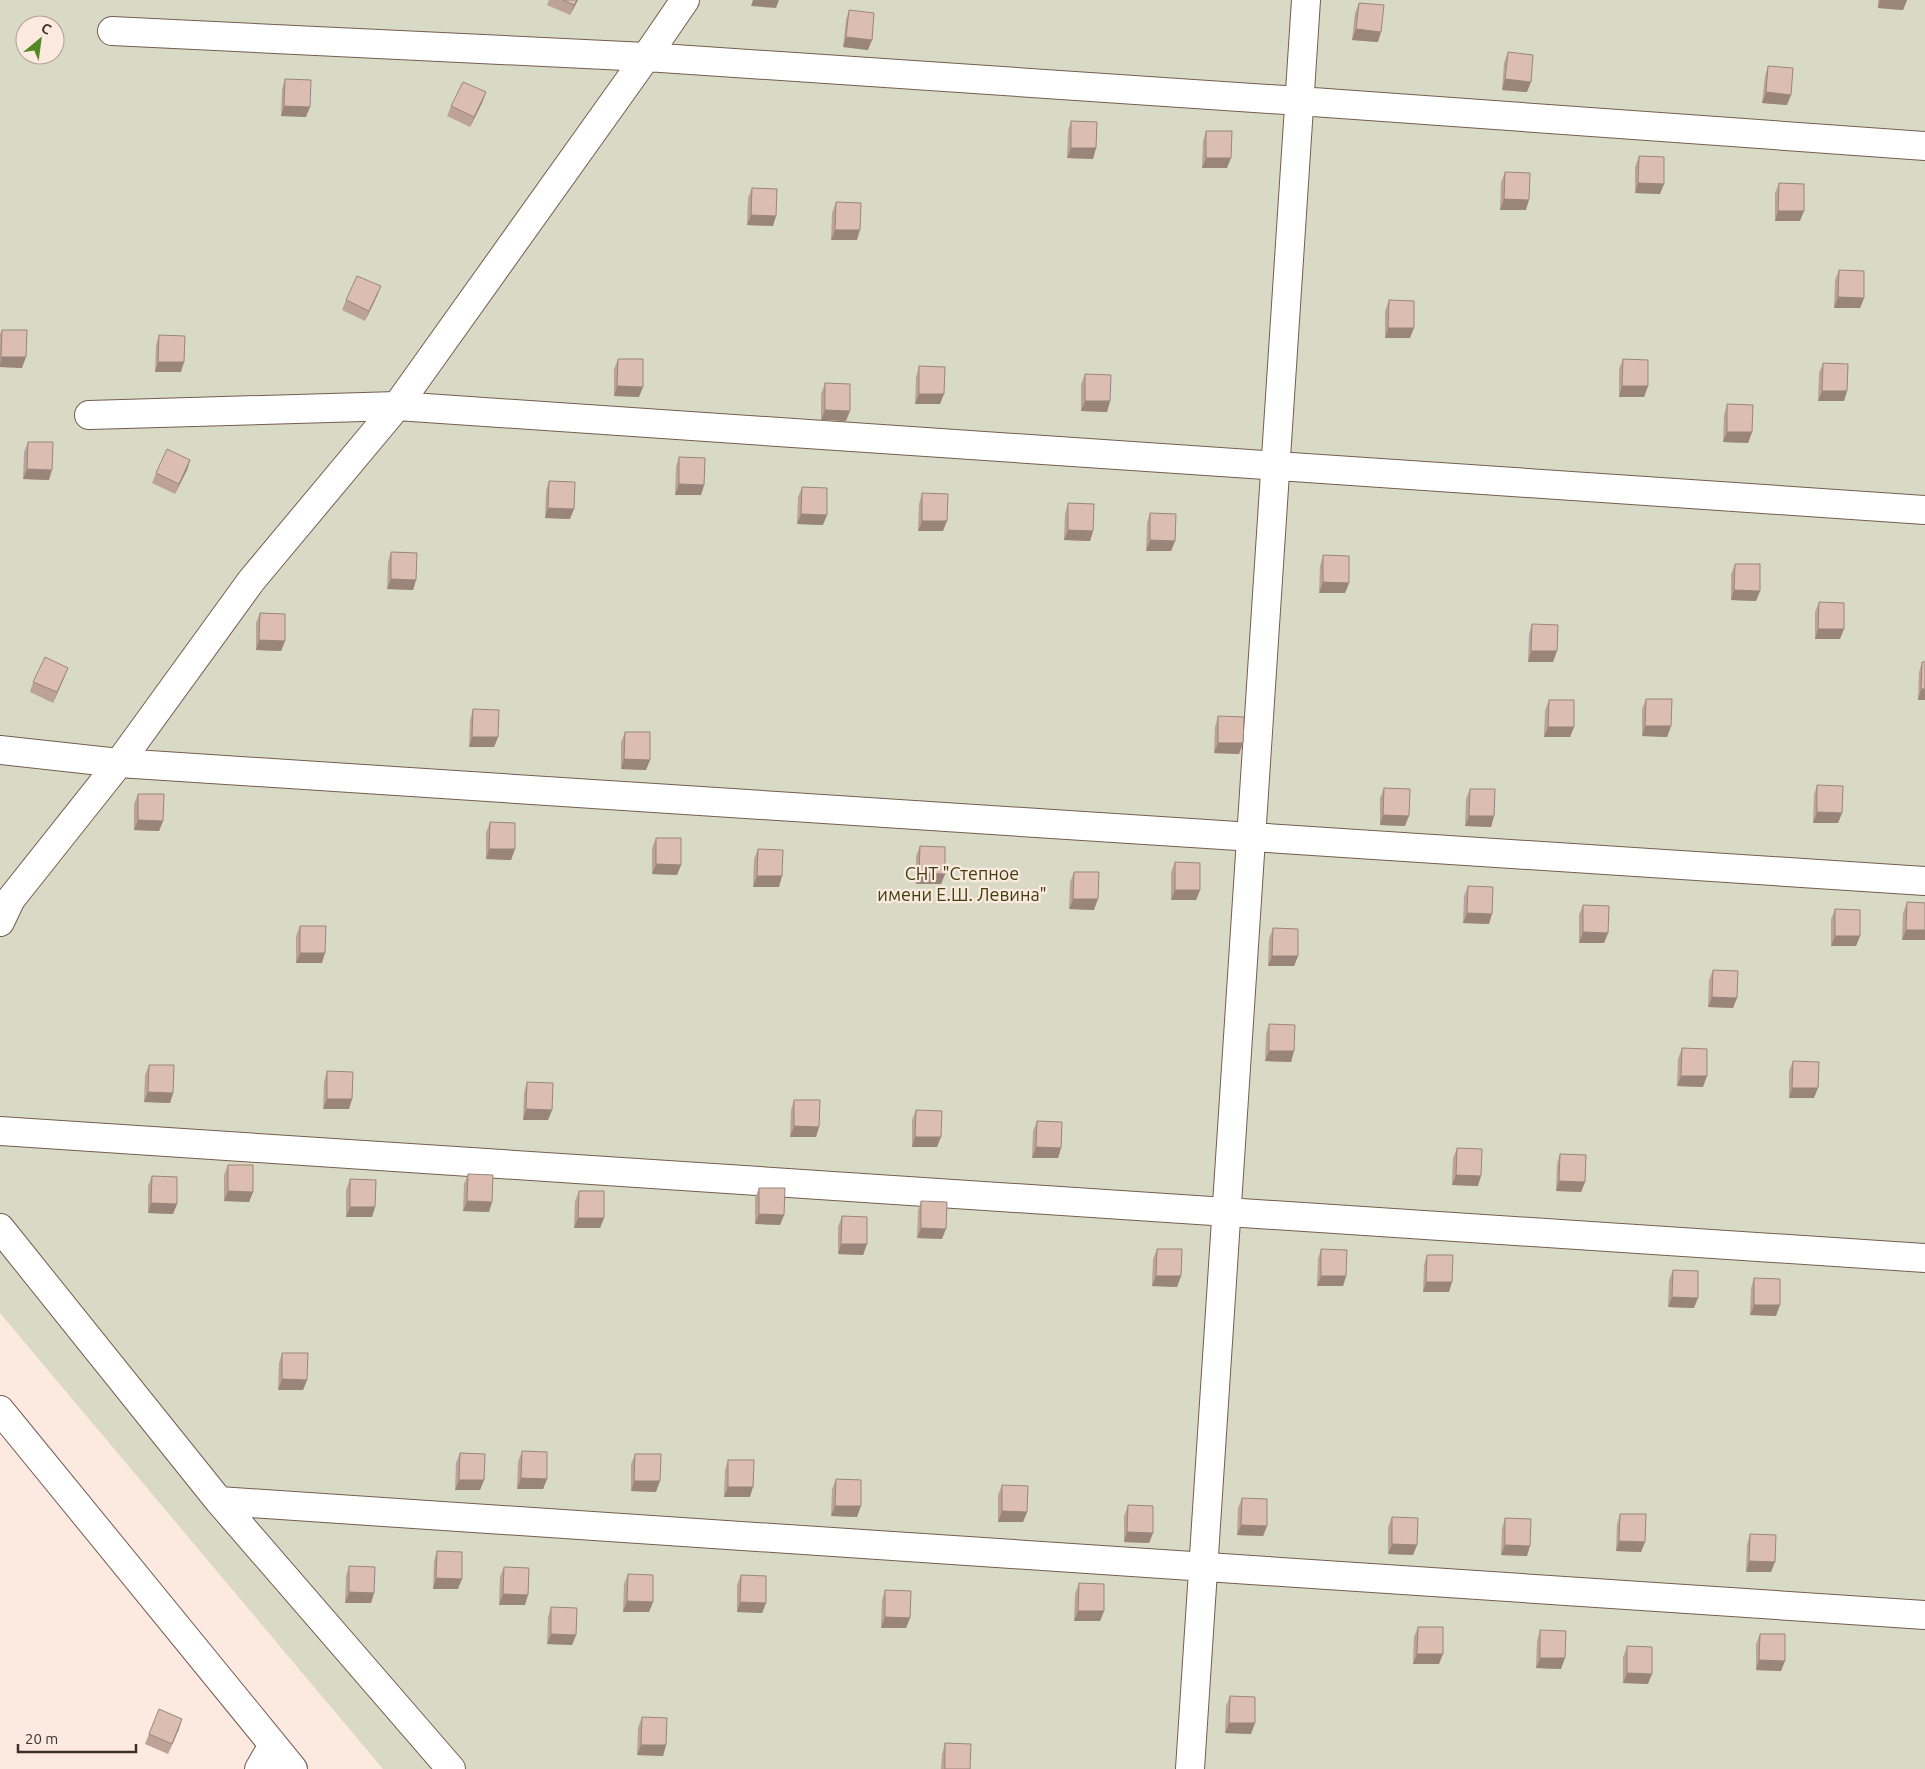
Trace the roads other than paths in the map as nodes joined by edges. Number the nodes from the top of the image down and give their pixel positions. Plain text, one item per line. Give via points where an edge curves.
1 (685, 0) edge
2 (1306, 0) edge
3 (112, 31) dead end
4 (646, 58) junction
5 (1299, 101) junction
6 (1925, 146) edge
7 (397, 406) junction
8 (89, 415) dead end
9 (1276, 466) junction
10 (1925, 510) edge
11 (0, 750) edge
12 (119, 763) junction
13 (1251, 837) junction
14 (1925, 881) edge
15 (0, 922) edge
16 (0, 1131) edge
17 (1227, 1212) junction
18 (0, 1228) edge
19 (1925, 1258) edge
20 (0, 1410) edge
21 (219, 1501) junction
22 (1204, 1567) junction
23 (1925, 1615) edge
24 (273, 1745) junction
25 (259, 1769) edge
26 (293, 1769) edge
27 (451, 1769) edge
28 (1190, 1769) edge

1 - 4 street
2 - 5 street
3 - 4 street
4 - 5 street
4 - 7 street
5 - 6 street
5 - 9 street
7 - 8 street
7 - 9 street
7 - 12 street via 251,580
9 - 10 street
9 - 13 street
11 - 12 street
12 - 13 street
12 - 15 street via 11,899
13 - 14 street
13 - 17 street
16 - 17 street
17 - 19 street
17 - 22 street
18 - 21 street
20 - 24 street
21 - 22 street
21 - 27 street
22 - 23 street
22 - 28 street
24 - 25 street
24 - 26 street

